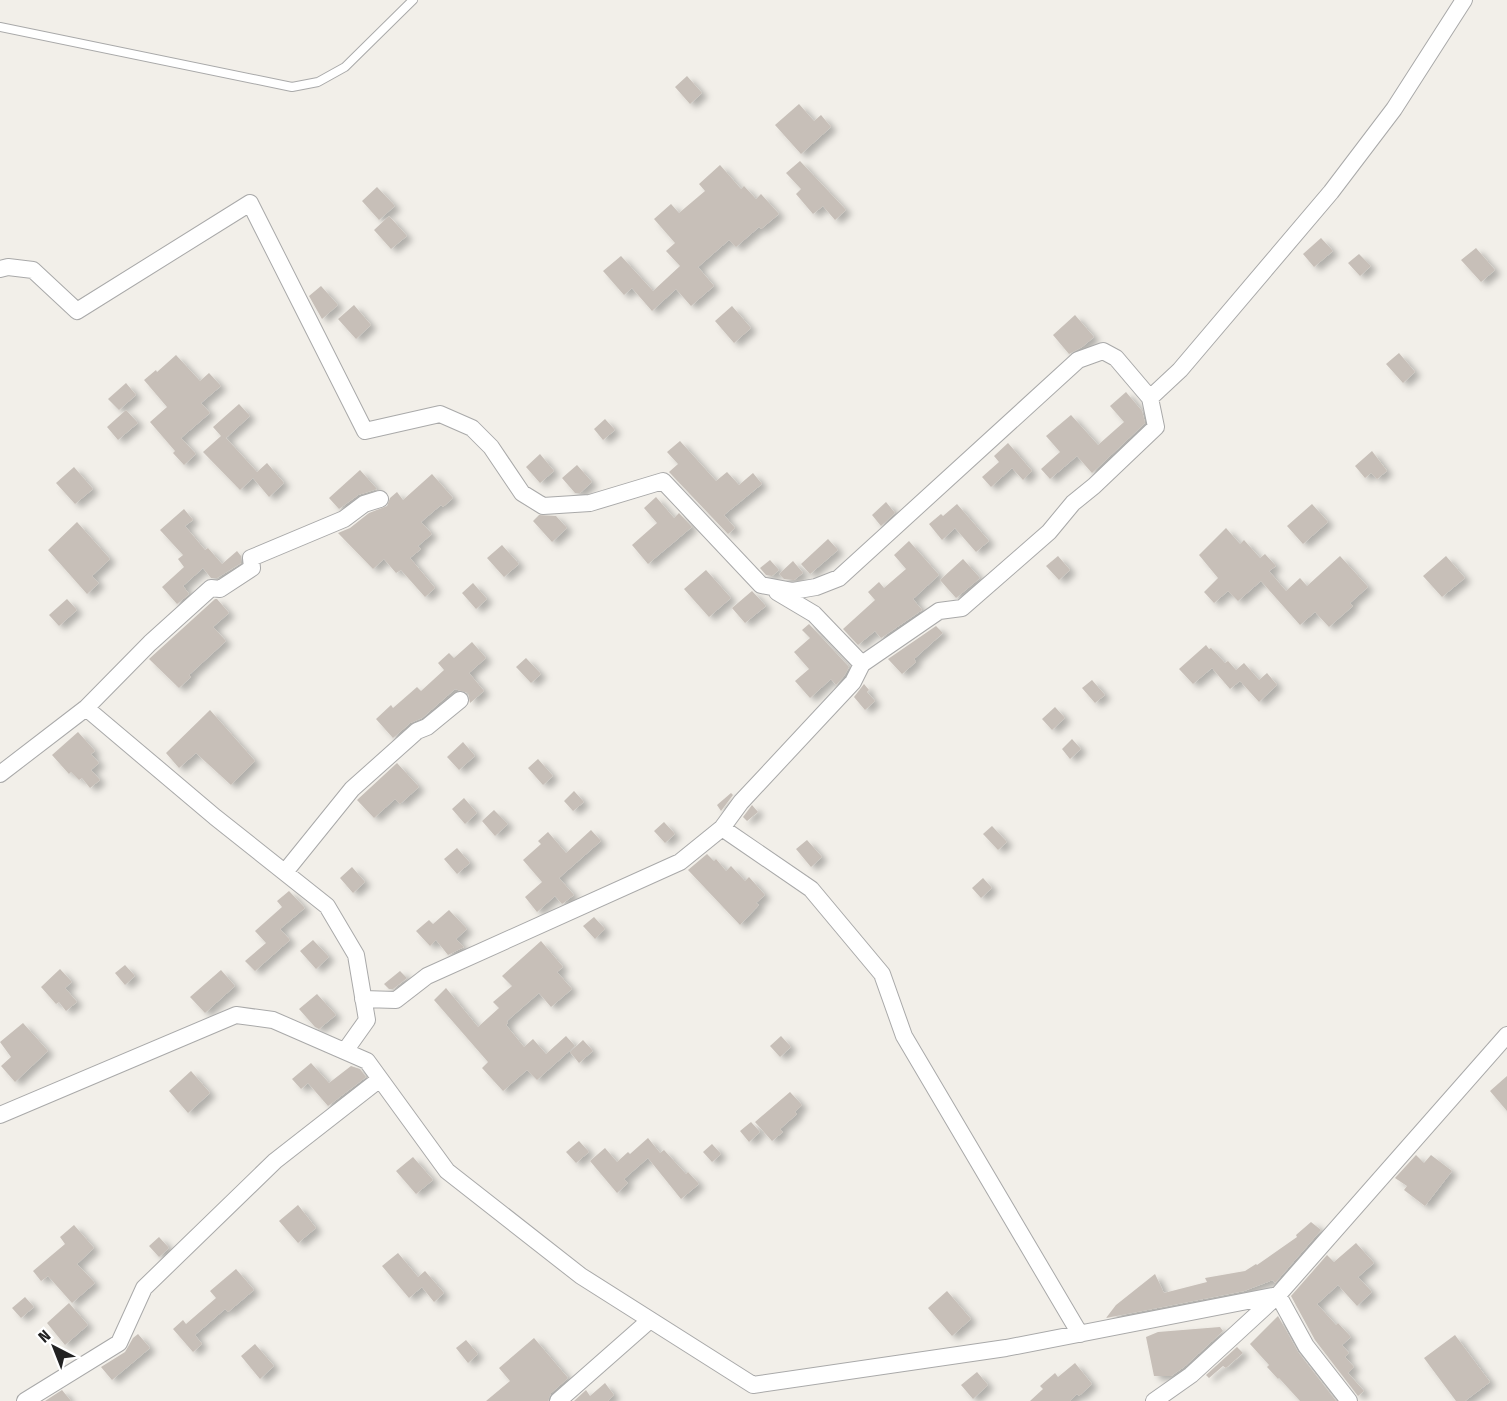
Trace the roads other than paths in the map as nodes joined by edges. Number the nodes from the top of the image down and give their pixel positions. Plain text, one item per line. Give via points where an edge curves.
1 (413, 0) edge
2 (1464, 0) edge
3 (0, 27) edge
4 (0, 269) edge
5 (1150, 398) junction
6 (380, 499) dead end
7 (771, 588) junction
8 (862, 664) junction
9 (460, 700) dead end
10 (86, 708) junction
11 (3, 767) edge
12 (722, 828) junction
13 (285, 872) junction
14 (363, 999) junction
15 (1507, 1035) edge
16 (345, 1051) junction
17 (380, 1079) junction
18 (0, 1115) edge
19 (1278, 1295) junction
20 (650, 1320) junction
21 (1080, 1334) junction
22 (25, 1401) edge
23 (558, 1401) edge
24 (1154, 1401) edge
25 (1349, 1401) edge

1 - 3 lane via 345,67 318,82 292,87
2 - 5 street via 1394,109 1330,192 1180,370
4 - 7 street via 33,270 77,311 250,203 365,431 440,414 472,428 491,447 522,493 543,506 590,502 663,481 761,585
5 - 7 street via 1116,358 1103,351 1078,360 839,578 793,591
5 - 8 street via 1156,427 1073,503 1049,532 962,608 939,611
6 - 10 street via 364,504 344,519 251,558 252,568 220,589 211,588
7 - 8 street via 813,614
8 - 12 street via 853,682 741,802
9 - 13 street via 417,731 352,789
10 - 11 street
10 - 13 street
12 - 14 street via 680,862 427,976 396,1000
12 - 21 street via 811,889 882,974 904,1036
13 - 14 street via 327,906 356,955
14 - 16 street via 367,1020
15 - 19 street
16 - 17 street via 367,1061
16 - 18 street via 273,1020 236,1015
17 - 20 street via 447,1171 581,1276
17 - 22 street via 275,1161 144,1288 119,1343
19 - 21 street
19 - 24 street via 1191,1375
19 - 25 street via 1306,1346
20 - 21 street via 753,1385
20 - 23 street

